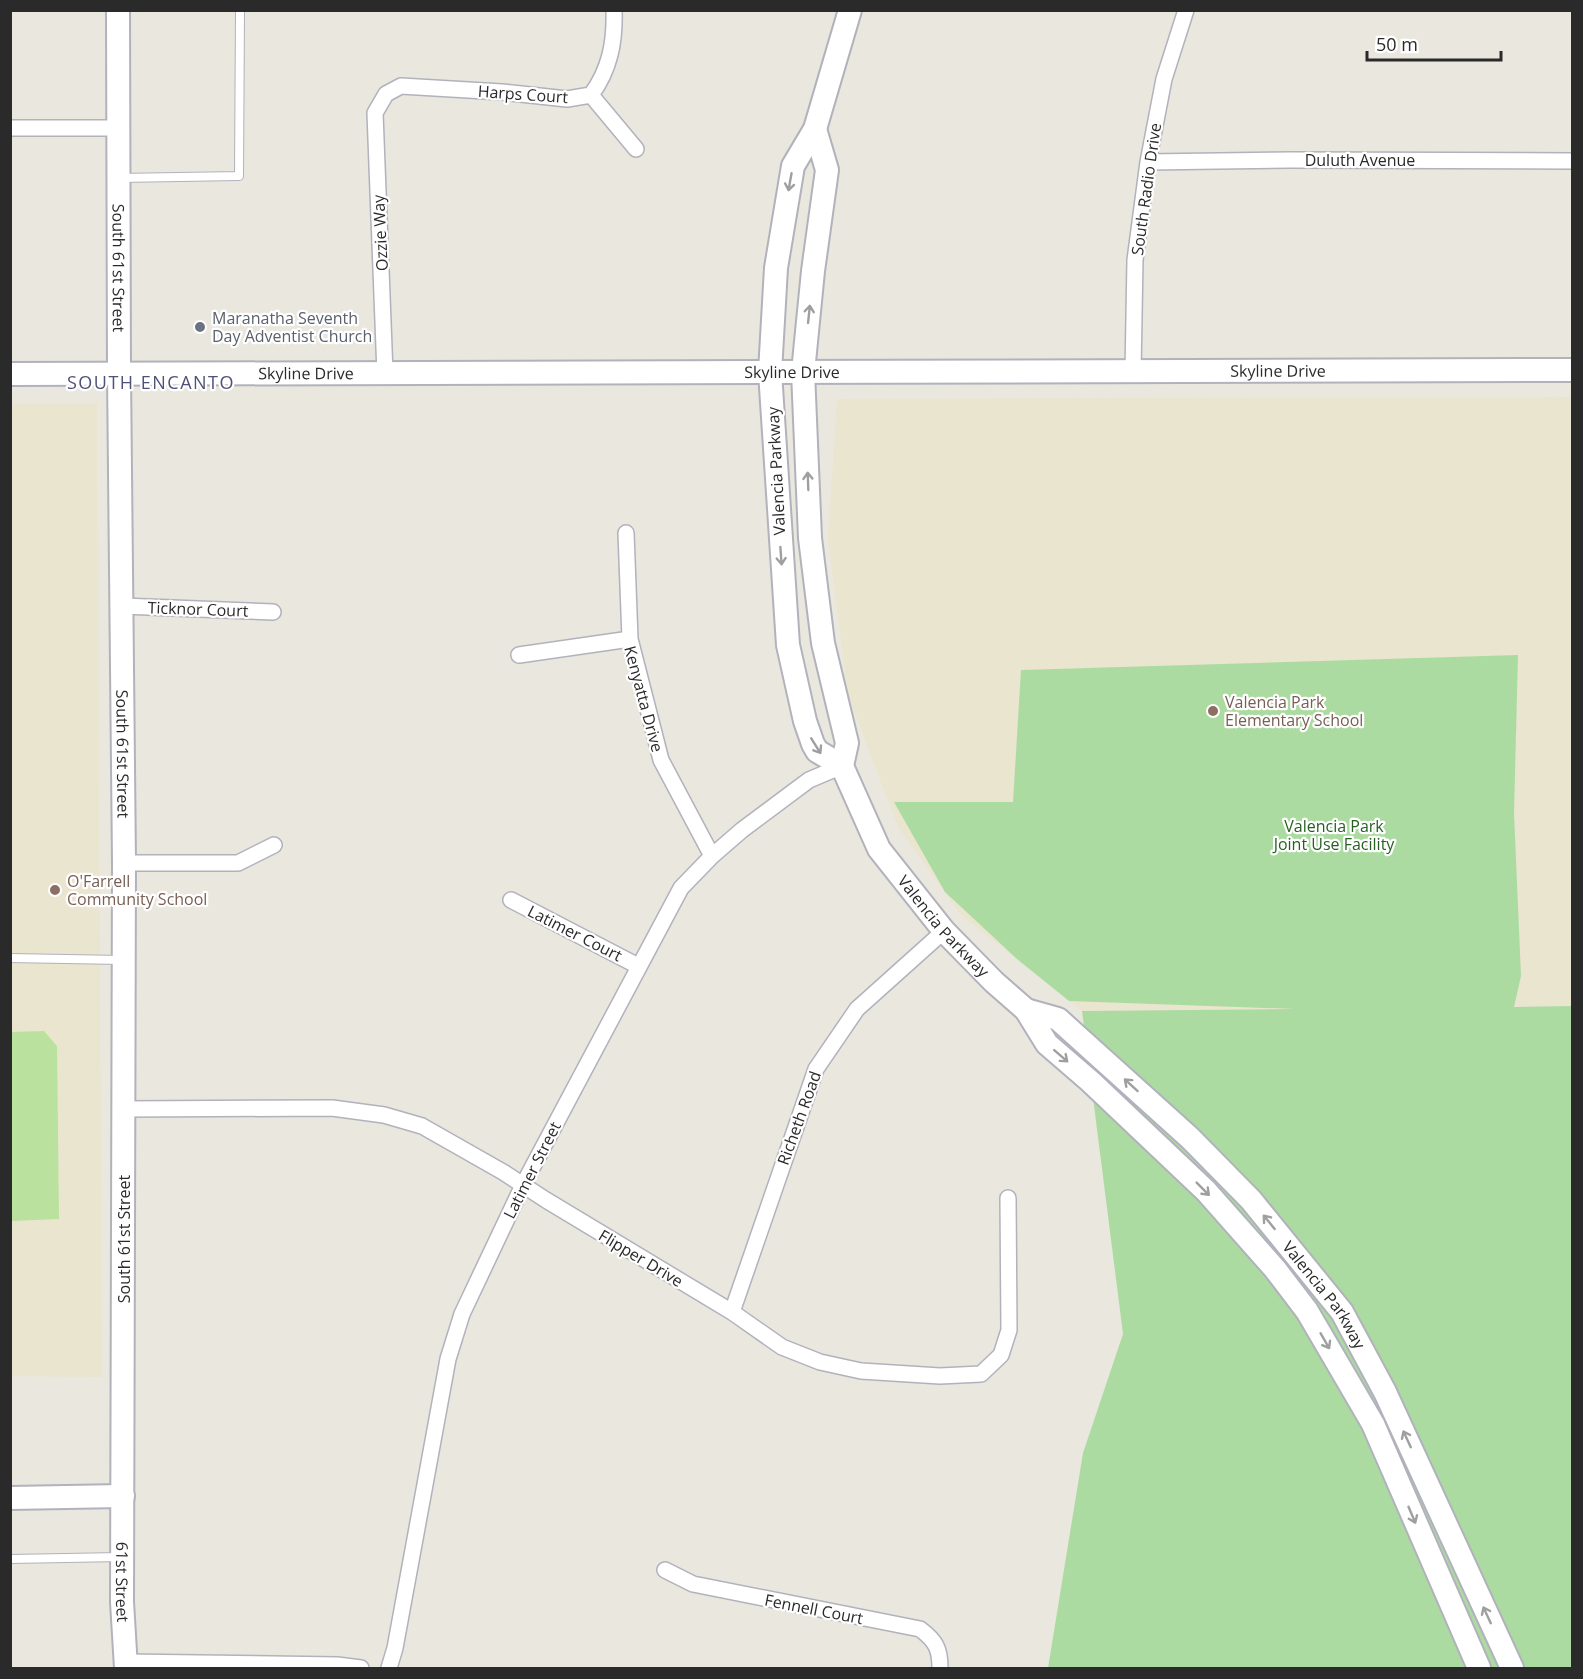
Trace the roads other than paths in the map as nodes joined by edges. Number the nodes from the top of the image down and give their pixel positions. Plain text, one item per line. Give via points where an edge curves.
1 (118, 10) edge
2 (240, 10) edge
3 (614, 10) edge
4 (850, 10) edge
5 (1186, 10) edge
6 (386, 94) joint
7 (591, 95) junction
8 (10, 128) edge
9 (118, 128) junction
10 (814, 129) junction
11 (636, 149) dead end
12 (1572, 161) edge
13 (1148, 162) junction
14 (118, 178) junction
15 (1572, 370) edge
16 (770, 372) junction
17 (803, 372) junction
18 (1133, 372) junction
19 (119, 373) junction
20 (10, 374) edge
21 (385, 374) junction
22 (626, 533) dead end
23 (122, 606) junction
24 (273, 612) dead end
25 (630, 639) junction
26 (519, 655) dead end
27 (842, 766) junction
28 (274, 845) dead end
29 (712, 856) junction
30 (124, 863) junction
31 (511, 900) dead end
32 (944, 931) junction
33 (10, 958) edge
34 (124, 960) junction
35 (639, 966) junction
36 (1026, 1010) junction
37 (124, 1109) junction
38 (523, 1185) junction
39 (1008, 1198) dead end
40 (732, 1312) junction
41 (123, 1496) junction
42 (10, 1498) edge
43 (122, 1557) junction
44 (10, 1559) edge
45 (665, 1570) dead end
46 (125, 1665) edge
47 (362, 1668) edge
48 (389, 1668) edge
49 (940, 1668) edge
50 (1479, 1668) edge
51 (1512, 1668) edge

1 - 9 main road, South 61st Street
2 - 14 lane via 239,176
3 - 7 street via 615,37 599,84
4 - 10 main road, Valencia Parkway
5 - 13 street, South Radio Drive via 1164,79
6 - 7 street, Harps Court via 401,86 567,99
6 - 21 street, Ozzie Way via 375,112
7 - 11 street, Harps Court
8 - 9 street
9 - 14 main road, South 61st Street
10 -> 16 main road, Valencia Parkway via 793,166 776,268
17 -> 10 main road, Valencia Parkway via 827,170
12 - 13 street, Duluth Avenue
13 - 18 street, South Radio Drive via 1135,260
14 - 19 main road, South 61st Street
15 - 18 main road, Skyline Drive
16 - 17 main road, Skyline Drive
16 - 21 main road, Skyline Drive
16 -> 27 main road, Valencia Parkway via 788,645 813,744 817,751
17 - 18 main road, Skyline Drive
27 -> 17 main road, Valencia Parkway via 847,743 823,643 810,538
19 - 20 main road, Skyline Drive
19 - 21 main road, Skyline Drive
19 - 23 main road, South 61st Street
22 - 25 street
23 - 24 street, Ticknor Court
23 - 30 main road, South 61st Street
25 - 26 street, Kenyatta Drive
25 - 29 street, Kenyatta Drive via 661,760
27 - 29 street, Latimer Street via 809,780
27 - 32 main road, Valencia Parkway via 879,849
28 - 30 street via 238,863
29 - 35 street, Latimer Street via 681,888
30 - 34 main road, South 61st Street
31 - 35 street, Latimer Court
32 - 36 main road, Valencia Parkway
32 - 40 street, Richeth Road via 857,1009 816,1069
33 - 34 lane
34 - 37 main road, South 61st Street
35 - 38 street, Latimer Street
36 -> 50 main road, Valencia Parkway via 1047,1044 1206,1191 1307,1311 1373,1424
51 -> 36 main road, Valencia Parkway via 1385,1392 1342,1312 1251,1200 1190,1138 1058,1019
37 - 38 street, Flipper Drive via 332,1108 384,1115 422,1126
37 - 41 main road, South 61st Street
38 - 40 street, Flipper Drive
38 - 48 street, Latimer Street via 462,1314 448,1359
39 - 40 street, Flipper Drive via 1009,1330 1001,1356 981,1374 940,1376 861,1371 820,1362 782,1347
41 - 42 main road
41 - 43 main road, 61st Street
43 - 44 lane
43 - 46 main road, 61st Street
45 - 49 street, Fennell Court via 693,1584 920,1629 933,1639
46 - 47 street

